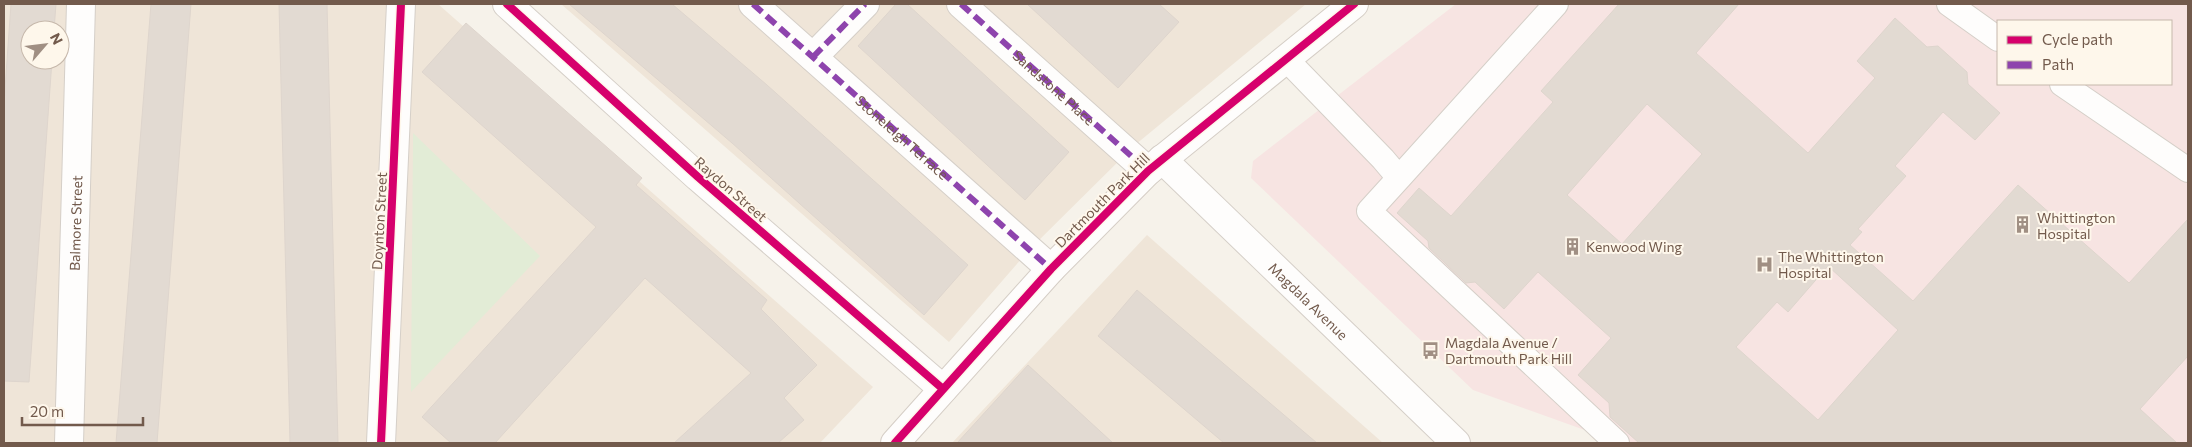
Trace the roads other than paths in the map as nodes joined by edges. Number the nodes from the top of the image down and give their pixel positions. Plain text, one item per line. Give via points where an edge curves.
1 (81, 4) edge
2 (401, 4) edge
3 (507, 4) edge
4 (753, 4) edge
5 (865, 4) edge
6 (961, 4) edge
7 (1354, 4) edge
8 (1556, 4) edge
9 (1949, 4) edge
10 (1997, 38) edge
11 (813, 57) junction
12 (1285, 58) junction
13 (2063, 85) edge
14 (1155, 165) junction
15 (2188, 170) edge
16 (1399, 178) junction
17 (1051, 269) junction
18 (943, 389) junction
19 (381, 442) edge
20 (69, 443) edge
21 (896, 443) edge
22 (1456, 443) edge
23 (1617, 443) edge

1 - 20 street, Balmore Street
2 - 19 street, Doynton Street
3 - 18 street, Raydon Street via 698,177
4 - 11 street, Stoneleigh Terrace
5 - 11 street
6 - 14 street, Sandstone Place
7 - 12 street, Dartmouth Park Hill
8 - 16 lane
9 - 10 lane
11 - 17 street, Stoneleigh Terrace
12 - 14 street, Dartmouth Park Hill
12 - 16 lane
13 - 15 lane
14 - 17 street, Dartmouth Park Hill
14 - 22 street, Magdala Avenue
16 - 23 lane via 1369,210
17 - 18 street, Dartmouth Park Hill
18 - 21 street, Dartmouth Park Hill

